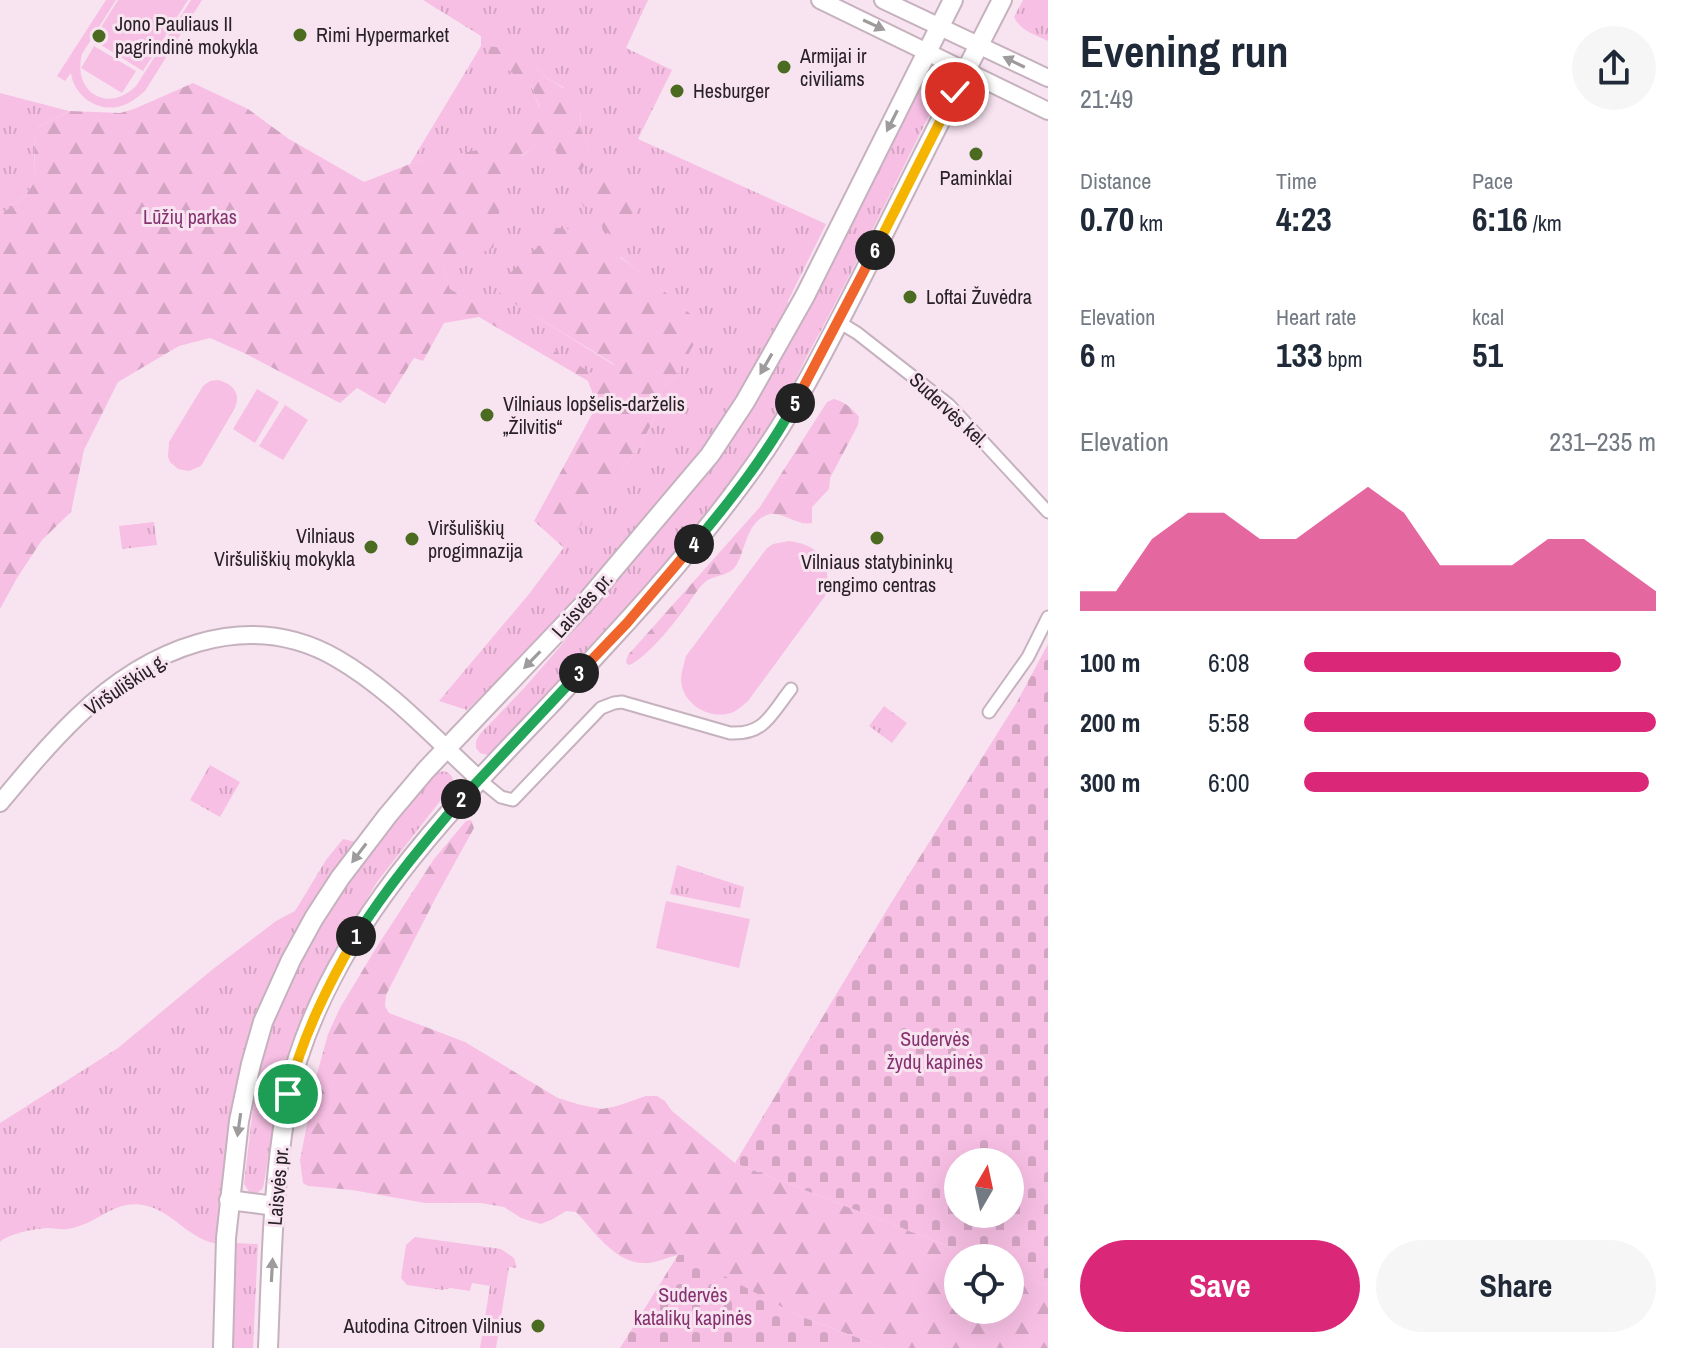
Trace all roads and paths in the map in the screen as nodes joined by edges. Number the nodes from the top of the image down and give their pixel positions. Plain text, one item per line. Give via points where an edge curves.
1 (820, 0) edge
2 (883, 0) edge
3 (953, 0) edge
4 (1002, 0) edge
5 (940, 26) junction
6 (979, 45) junction
7 (927, 51) junction
8 (966, 70) junction
9 (1048, 78) edge
10 (1048, 111) edge
11 (839, 322) junction
12 (1048, 512) edge
13 (1048, 617) edge
14 (791, 689) dead end
15 (989, 712) dead end
16 (447, 749) junction
17 (479, 779) junction
18 (0, 803) edge
19 (229, 1200) junction
20 (275, 1206) junction
21 (223, 1348) edge
22 (268, 1348) edge

1 -> 7 main road
2 - 5 main road
3 - 5 main road, Laisvės pr.
4 - 6 main road, Laisvės pr.
5 - 6 main road
5 - 7 main road, Laisvės pr.
6 - 8 main road, Laisvės pr.
9 -> 6 main road
7 - 8 main road
7 -> 16 main road, Laisvės pr. via 805,296 710,455 585,603
8 - 10 main road
8 - 11 main road, Laisvės pr.
11 - 12 street, Sudervės kel. via 949,405
11 - 17 main road, Laisvės pr. via 786,420 721,511 627,623
13 - 15 street via 1028,657
14 - 17 street via 760,728 740,733 622,702 607,704 513,800
16 - 17 main road, Viršuliškių g.
16 - 18 main road, Viršuliškių g. via 398,704 335,658 283,638 240,634 182,647 106,691 51,742
16 -> 19 main road, Laisvės pr. via 340,878 280,983 251,1064
17 - 20 main road, Laisvės pr. via 378,902 307,1031 288,1094
19 - 20 main road
19 - 21 main road, Laisvės pr.
22 -> 20 main road, Laisvės pr.

